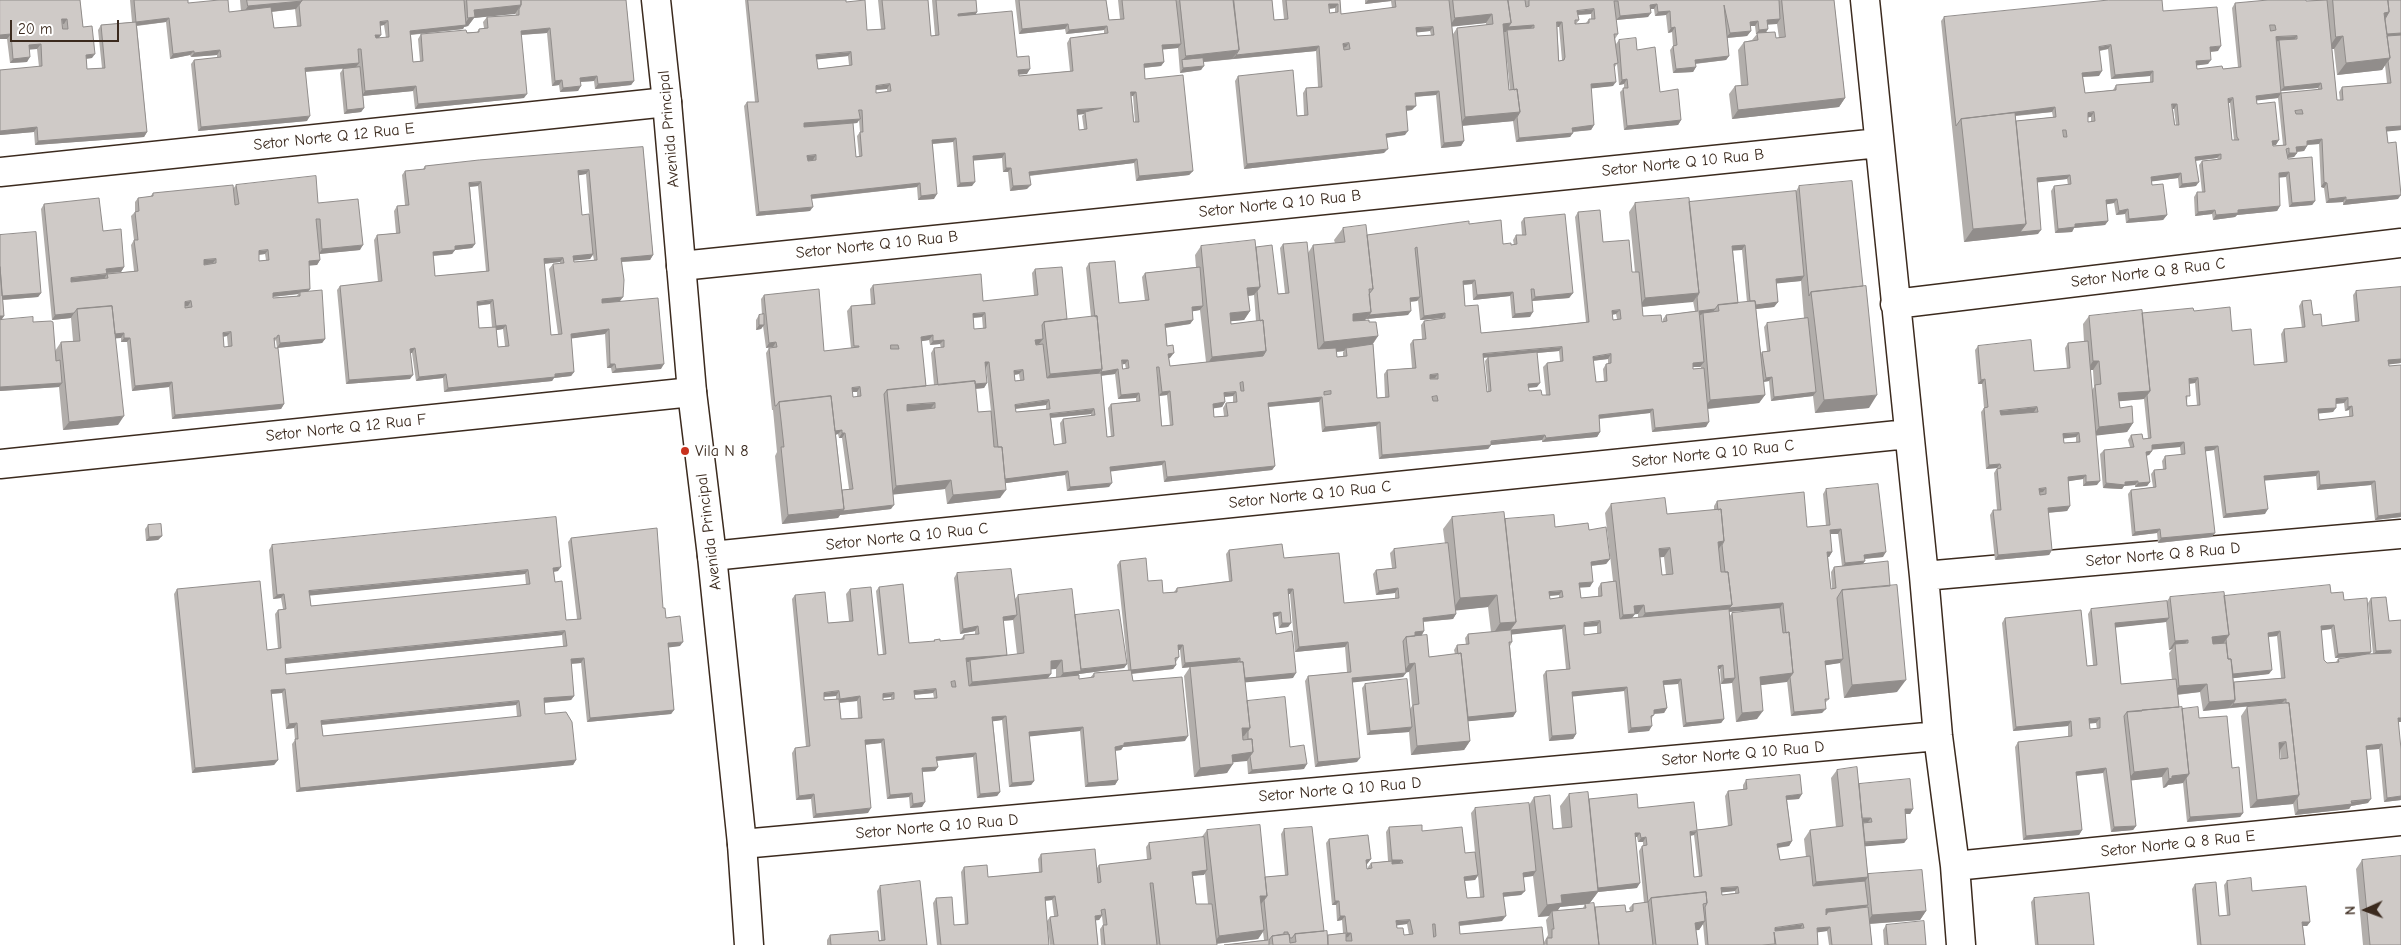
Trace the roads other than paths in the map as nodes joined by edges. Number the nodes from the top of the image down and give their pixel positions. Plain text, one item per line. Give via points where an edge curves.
1 (656, 0) edge
2 (1865, 0) edge
3 (667, 102) junction
4 (1879, 143) junction
5 (0, 172) edge
6 (2401, 243) edge
7 (681, 266) junction
8 (1895, 304) junction
9 (692, 392) junction
10 (1908, 434) junction
11 (0, 464) edge
12 (2401, 534) edge
13 (712, 556) junction
14 (1924, 576) junction
15 (1938, 736) junction
16 (2401, 821) edge
17 (742, 844) junction
18 (1955, 866) junction
19 (749, 945) edge
20 (1961, 945) edge

1 - 3 street, Avenida Principal
2 - 4 street
3 - 5 street, Setor Norte Q 12 Rua E
3 - 7 street, Avenida Principal
4 - 7 street, Setor Norte Q 10 Rua B
4 - 8 street
6 - 8 street, Setor Norte Q 8 Rua C
7 - 9 street, Avenida Principal
8 - 10 street
9 - 11 street, Setor Norte Q 12 Rua F
9 - 13 street, Avenida Principal
10 - 13 street, Setor Norte Q 10 Rua C
10 - 14 street
12 - 14 street, Setor Norte Q 8 Rua D
13 - 17 street, Avenida Principal
14 - 15 street
15 - 17 street, Setor Norte Q 10 Rua D
15 - 18 street
16 - 18 street, Setor Norte Q 8 Rua E
17 - 19 street, Avenida Principal
18 - 20 street

